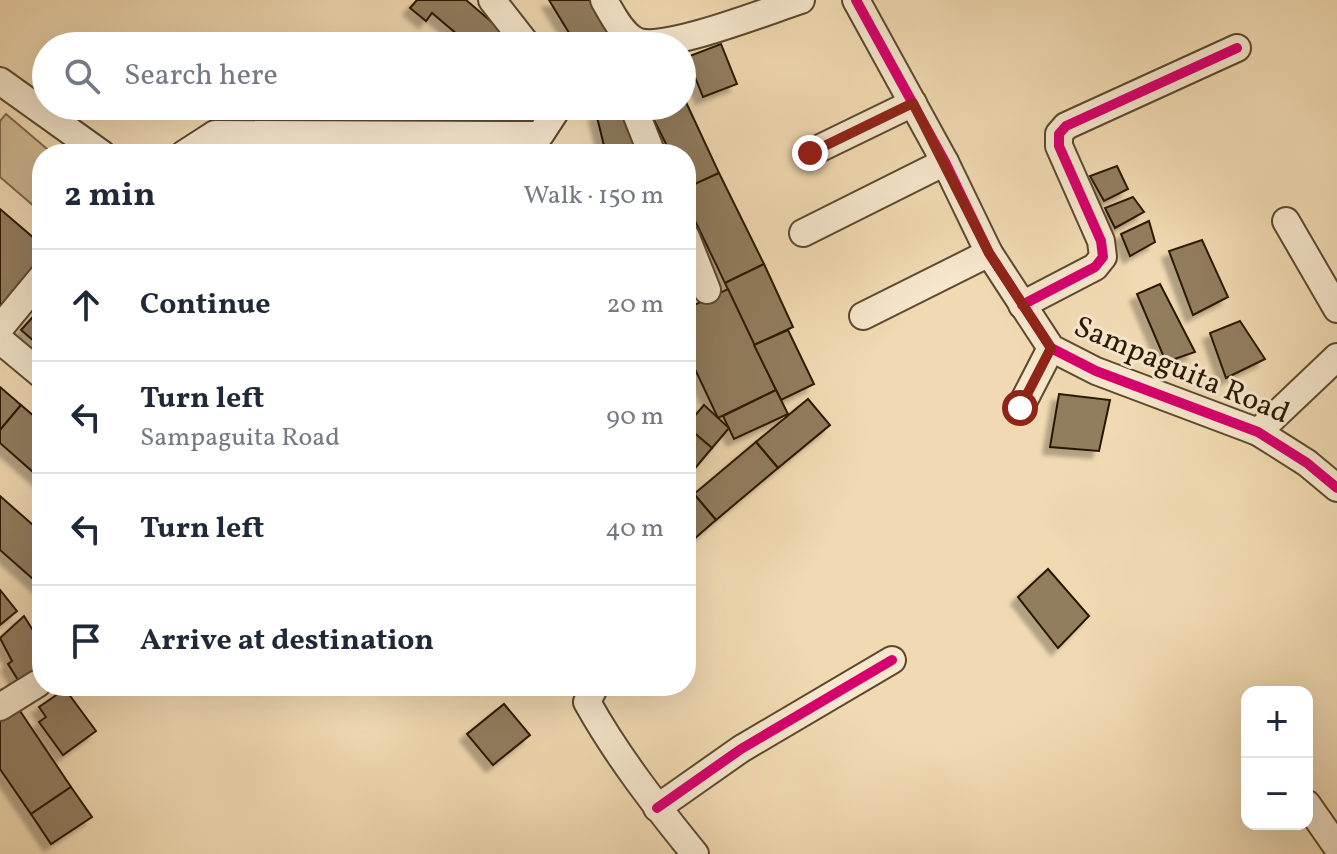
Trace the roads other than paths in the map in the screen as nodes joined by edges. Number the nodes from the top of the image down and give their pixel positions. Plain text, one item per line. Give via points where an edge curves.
1 (492, 0) edge
2 (604, 0) edge
3 (801, 0) edge
4 (856, 0) edge
5 (743, 9) edge
6 (517, 32) edge
7 (627, 32) edge
8 (691, 32) edge
9 (1237, 48) dead end
10 (0, 81) edge
11 (913, 103) junction
12 (32, 104) edge
13 (54, 120) edge
14 (550, 120) edge
15 (639, 120) edge
16 (88, 144) edge
17 (200, 144) edge
18 (648, 144) edge
19 (810, 153) dead end
20 (945, 162) junction
21 (1286, 221) dead end
22 (803, 233) dead end
23 (989, 253) junction
24 (696, 262) edge
25 (32, 289) edge
26 (707, 290) dead end
27 (1022, 305) junction
28 (1337, 309) edge
29 (863, 316) dead end
30 (0, 328) edge
31 (0, 340) edge
32 (1051, 348) junction
33 (1337, 357) edge
34 (32, 367) edge
35 (1020, 408) dead end
36 (1258, 432) junction
37 (1337, 488) edge
38 (892, 660) dead end
39 (32, 687) edge
40 (590, 696) edge
41 (0, 707) edge
42 (657, 808) junction
43 (1313, 813) edge
44 (1337, 847) edge
45 (695, 854) edge

1 - 6 street
2 - 7 street
3 - 5 street
4 - 11 street, Sampaguita Road
5 - 8 street
9 - 27 street via 1066,126 1059,134 1059,146 1101,241 1103,257 1095,267
10 - 12 street
11 - 19 street
11 - 20 street, Sampaguita Road
13 - 16 street
14 - 17 street via 540,135 215,134
15 - 18 street
20 - 22 street
20 - 23 street, Sampaguita Road
21 - 28 street
23 - 27 street, Sampaguita Road
23 - 29 street
24 - 26 street
25 - 30 street
27 - 32 street, Sampaguita Road
31 - 34 street
32 - 35 street
32 - 36 street, Sampaguita Road via 1096,371
33 - 36 street
36 - 37 street, Sampaguita Road
38 - 42 street via 741,749
39 - 41 street
40 - 42 street via 587,702
42 - 45 street
43 - 44 street

